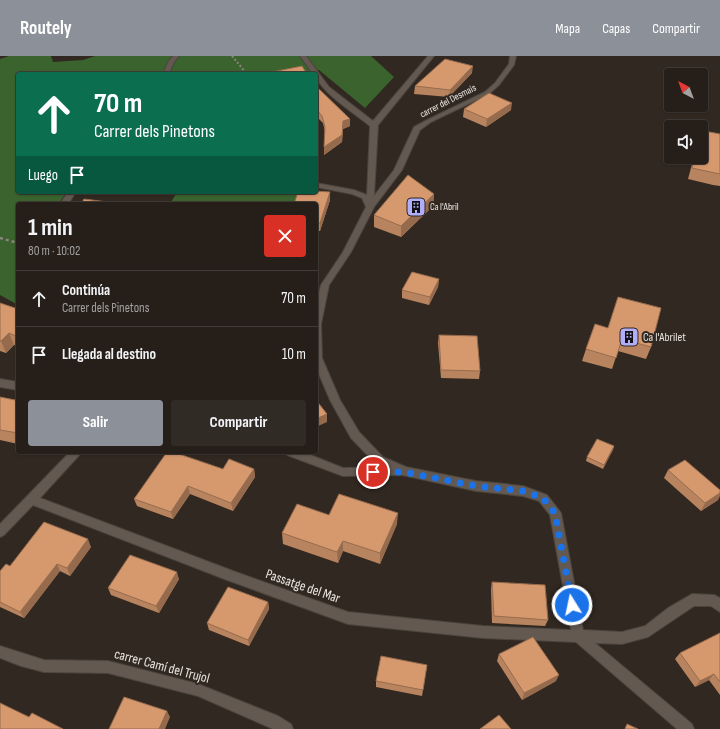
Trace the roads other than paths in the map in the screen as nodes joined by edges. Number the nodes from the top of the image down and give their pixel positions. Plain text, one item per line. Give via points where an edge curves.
1 (176, 56) edge
2 (303, 56) edge
3 (431, 56) edge
4 (513, 56) edge
5 (167, 72) edge
6 (316, 72) edge
7 (318, 75) edge
8 (374, 125) junction
9 (318, 185) edge
10 (370, 207) junction
11 (320, 284) edge
12 (318, 304) edge
13 (318, 360) edge
14 (0, 384) edge
15 (16, 386) edge
16 (75, 454) edge
17 (296, 454) edge
18 (404, 472) junction
19 (33, 500) junction
20 (0, 532) edge
21 (720, 606) edge
22 (578, 636) junction
23 (0, 652) edge
24 (286, 729) edge
25 (688, 729) edge

1 - 5 street
2 - 6 street
3 - 8 street
4 - 10 street, carrer del Desmais via 512,64 487,93 417,129 398,170
7 - 8 street via 328,88
8 - 10 street
9 - 10 street via 354,192 365,197
10 - 11 street via 347,252
11 - 12 street
13 - 18 street via 335,400 355,435 379,460
14 - 15 street
16 - 19 street
17 - 18 street via 343,472
18 - 22 street via 476,486 523,491 543,498 555,513
19 - 20 street
19 - 22 street, Passatge del Mar via 348,618 483,632
21 - 22 street, Passatge del Mar via 714,601 692,600 648,631 622,638
22 - 25 street
23 - 24 street, carrer Camí del Trujol via 44,666 108,667 198,690 273,721

